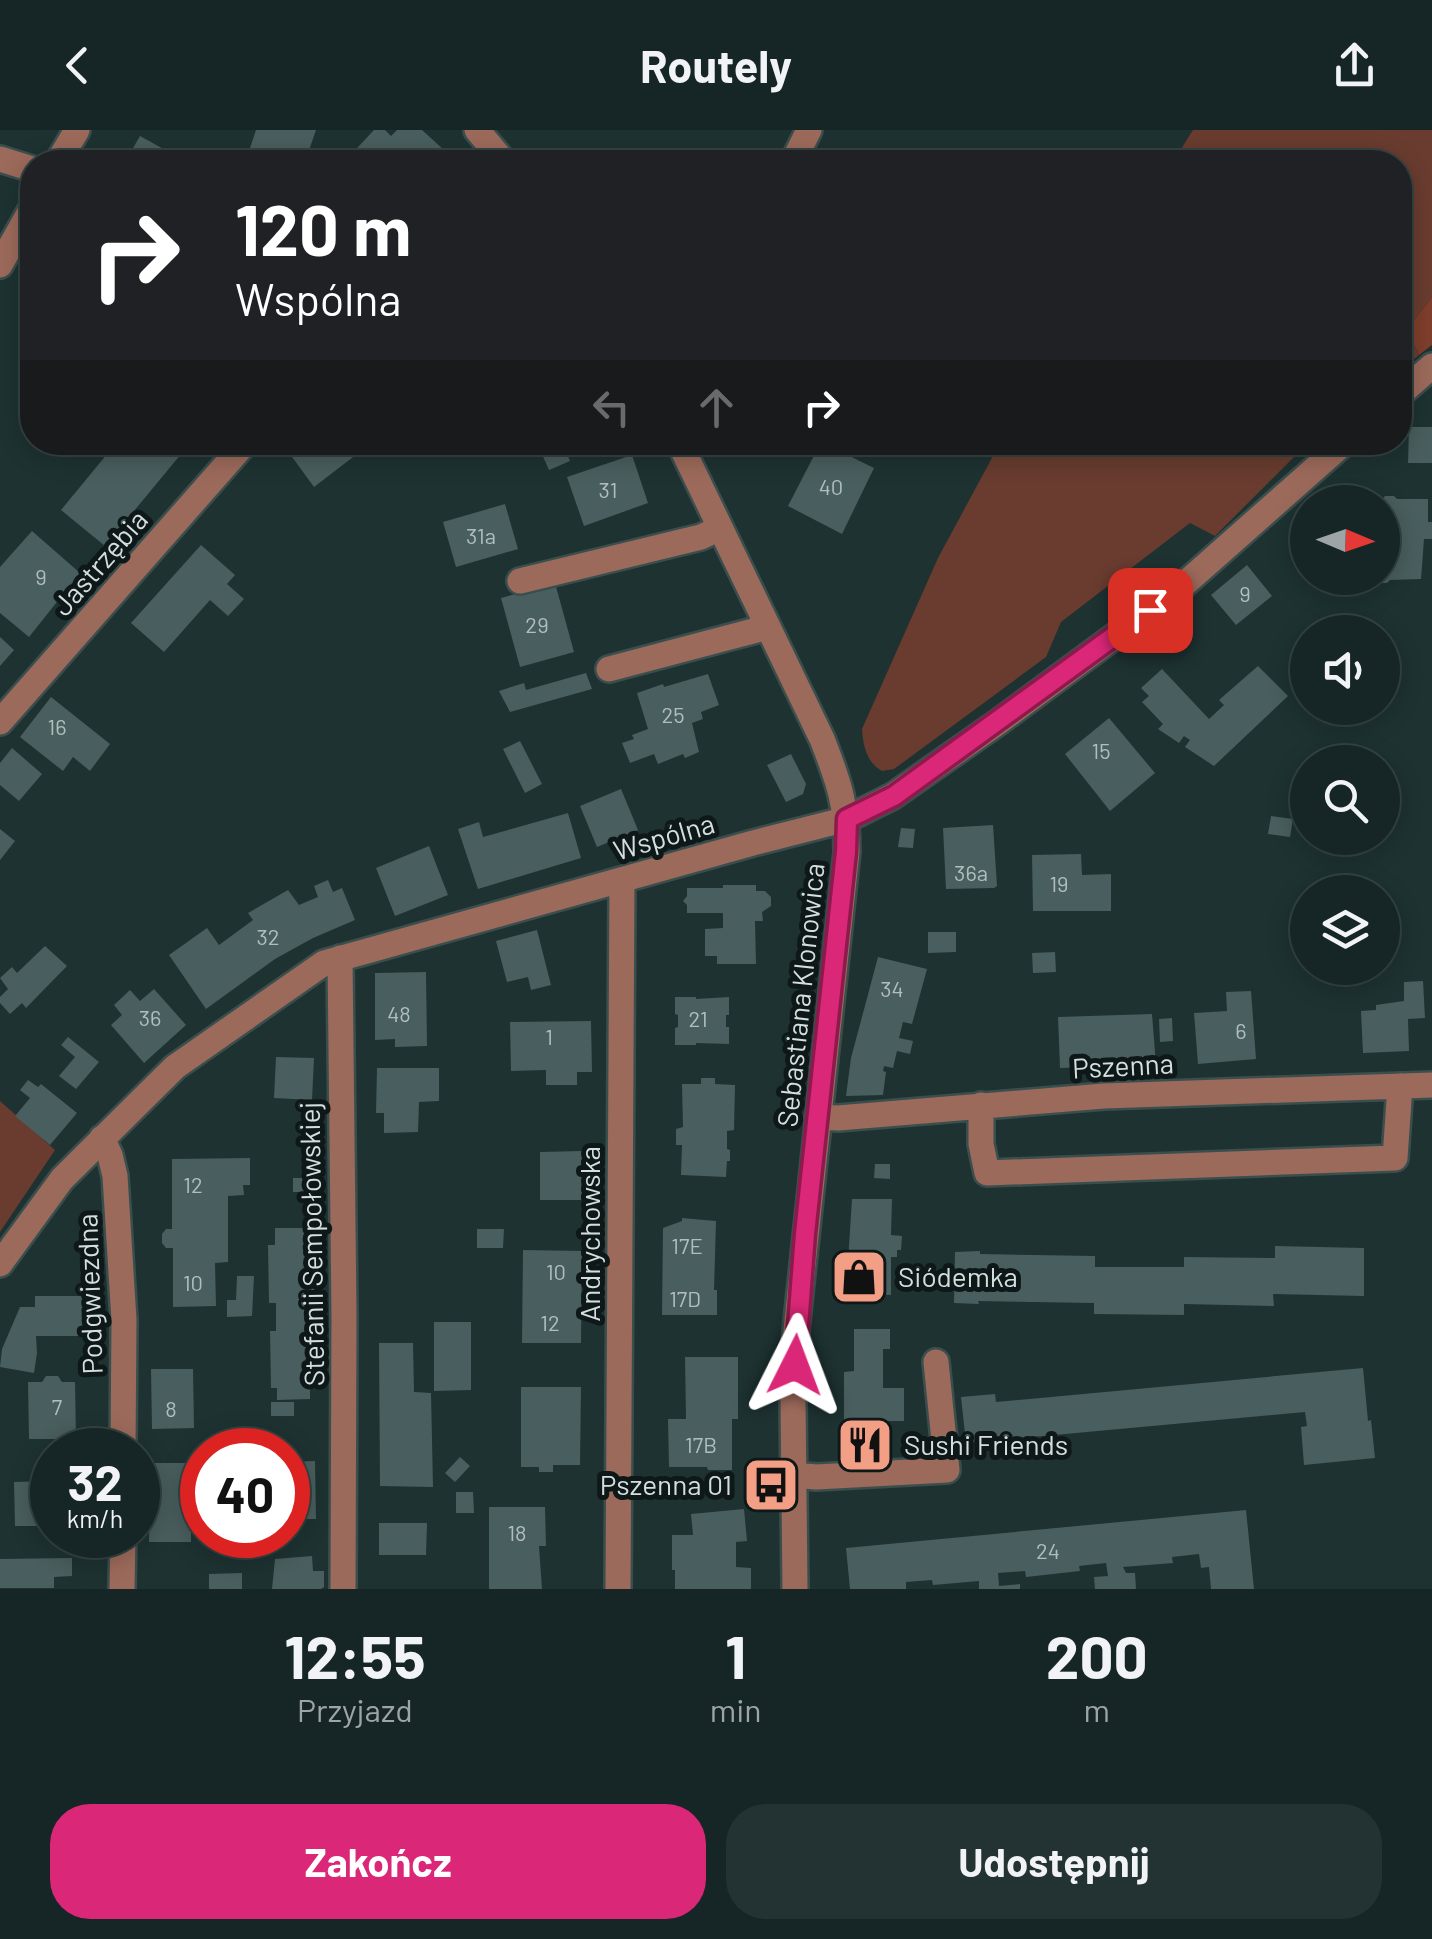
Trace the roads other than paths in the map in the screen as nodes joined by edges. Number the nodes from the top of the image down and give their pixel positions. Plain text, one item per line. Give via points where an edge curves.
1 (20, 230) edge
2 (0, 266) edge
3 (1432, 366) edge
4 (1412, 384) edge
5 (235, 455) edge
6 (685, 455) edge
7 (1330, 455) edge
8 (720, 528) junction
9 (520, 581) dead end
10 (768, 627) junction
11 (609, 669) dead end
12 (0, 722) edge
13 (847, 819) junction
14 (622, 880) junction
15 (340, 958) junction
16 (1432, 1085) edge
17 (1400, 1086) junction
18 (981, 1105) junction
19 (818, 1117) junction
20 (102, 1138) junction
21 (0, 1264) edge
22 (936, 1362) dead end
23 (123, 1428) edge
24 (794, 1475) junction
25 (122, 1558) edge
26 (122, 1589) edge
27 (342, 1589) edge
28 (618, 1589) edge
29 (795, 1589) edge

1 - 2 street
3 - 4 street
5 - 12 street, Jastrzębia
6 - 8 street, Sebastiana Klonowica
7 - 13 street, Wspólna via 1180,588 894,796
8 - 9 street
8 - 10 street, Sebastiana Klonowica
10 - 11 street
10 - 13 street, Sebastiana Klonowica via 822,739
13 - 14 street, Wspólna
13 - 19 street, Sebastiana Klonowica
14 - 15 street, Wspólna
14 - 28 street, Andrychowska
15 - 20 street, Wspólna via 175,1067
15 - 27 street, Stefanii Sempołowskiej
16 - 17 street, Pszenna
17 - 18 street, Pszenna
17 - 18 street via 1396,1158 987,1173
18 - 19 street, Pszenna
19 - 24 street, Sebastiana Klonowica via 796,1330
20 - 21 street, Wspólna via 62,1179
20 - 23 street, Podgwiezdna via 115,1176
22 - 24 street via 947,1470
24 - 29 street, Sebastiana Klonowica
25 - 26 street

